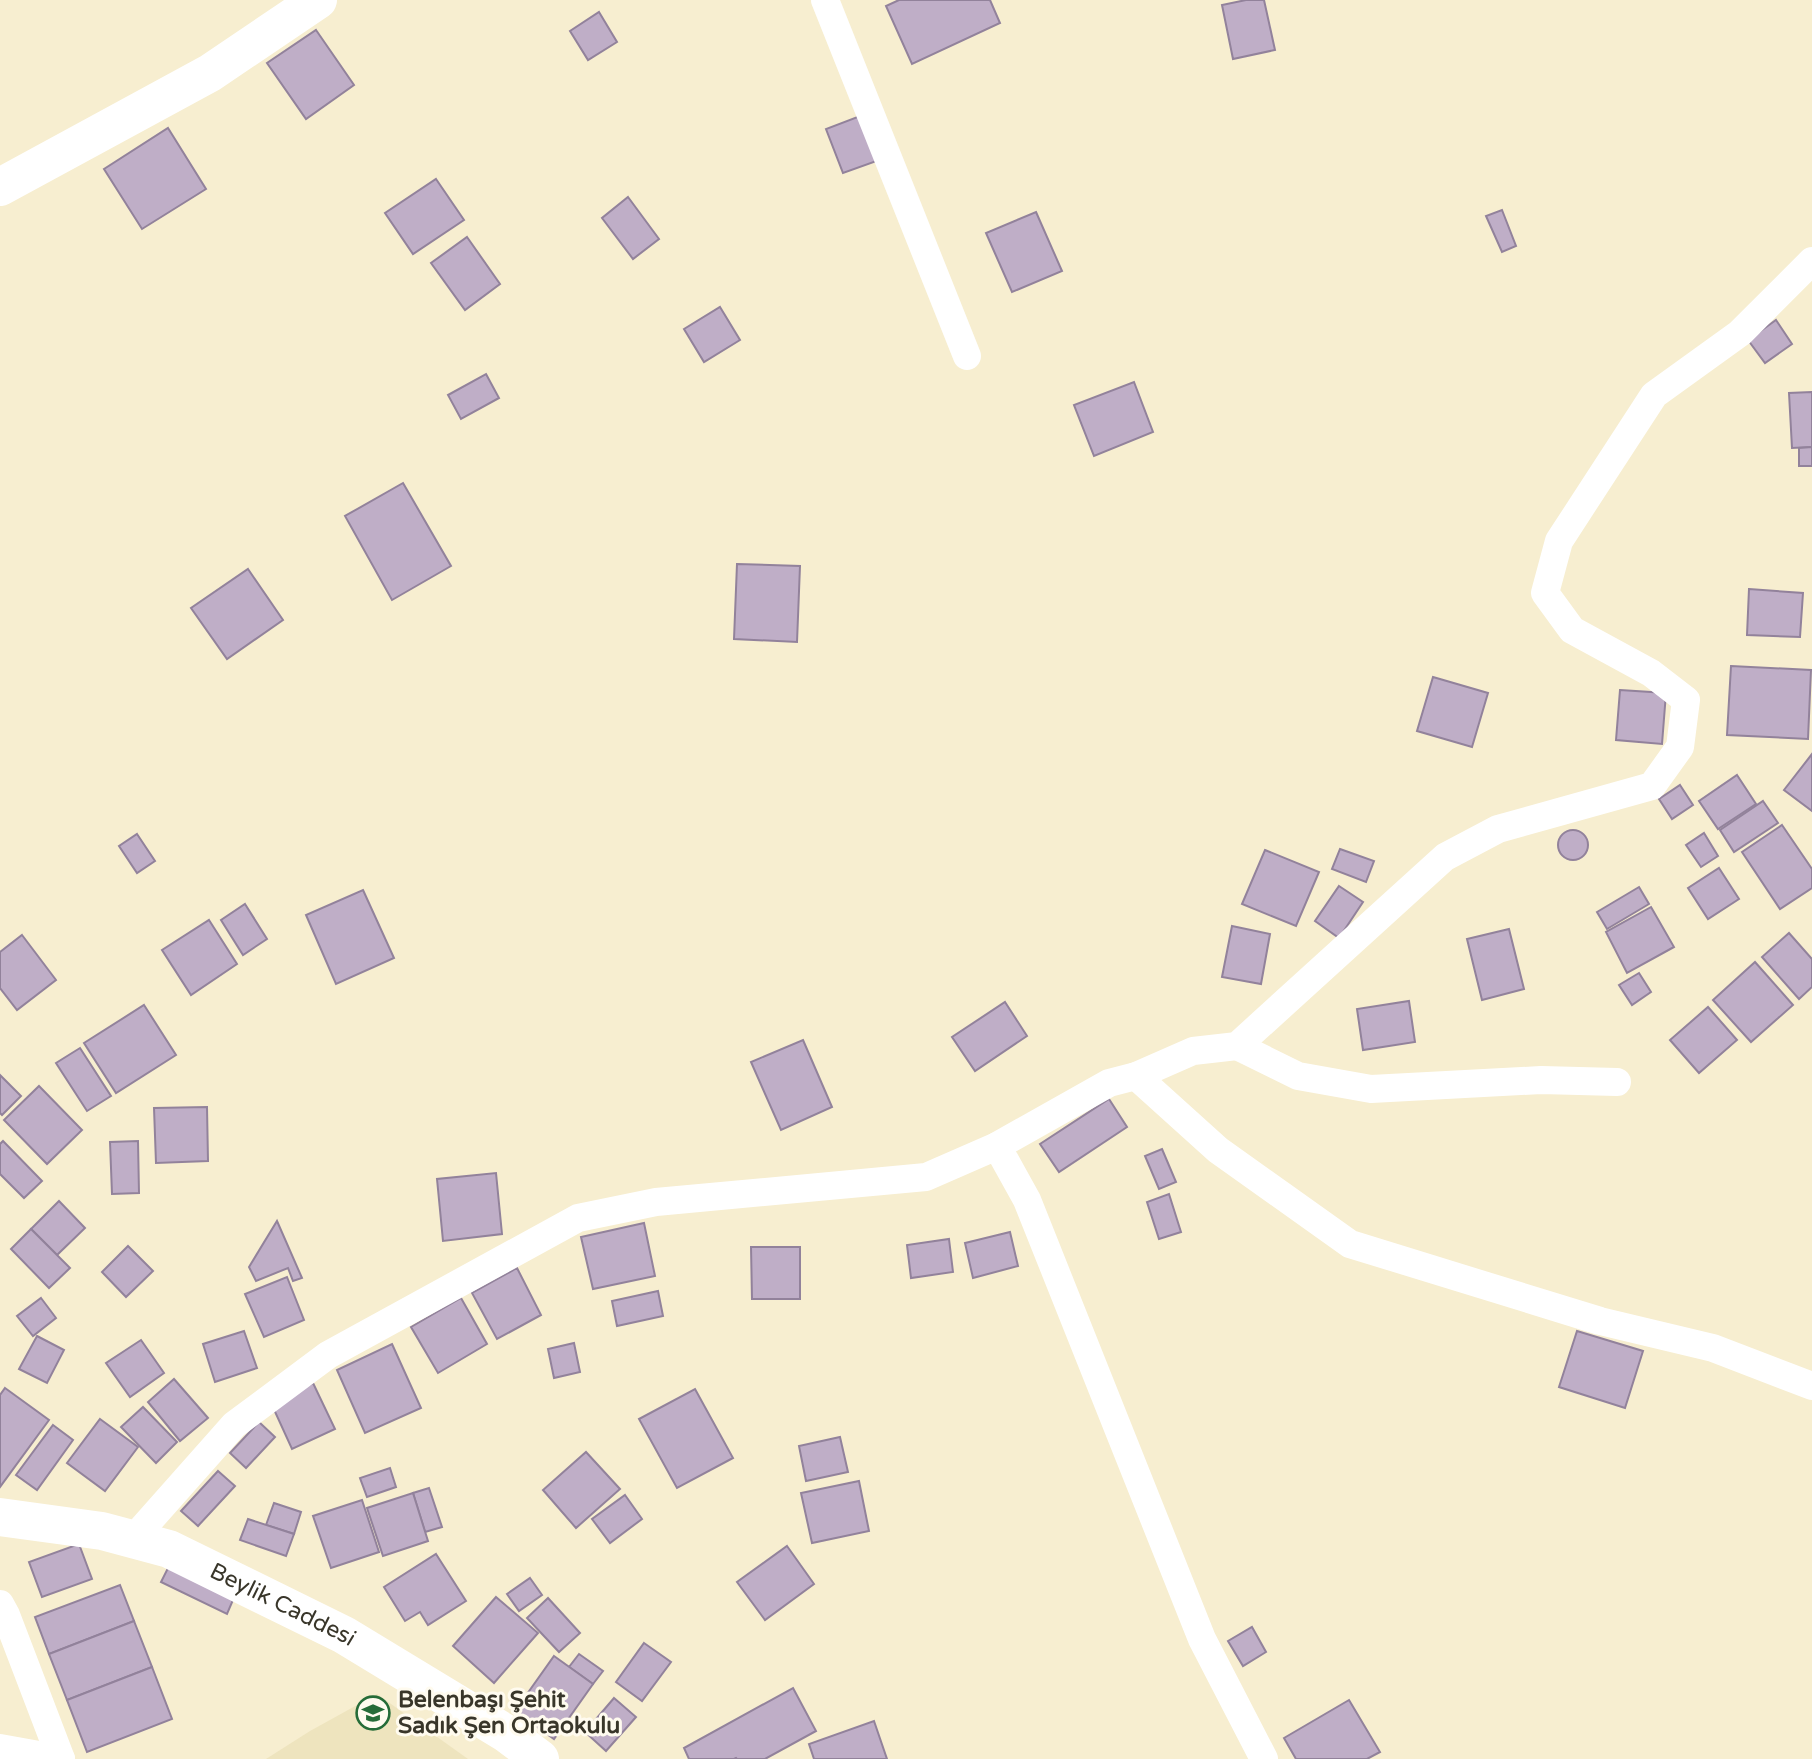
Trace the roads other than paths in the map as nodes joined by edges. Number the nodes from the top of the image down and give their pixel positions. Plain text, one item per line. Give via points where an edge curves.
1 (318, 0) edge
2 (825, 0) edge
3 (0, 187) edge
4 (1812, 261) edge
5 (967, 356) dead end
6 (1237, 1046) junction
7 (1136, 1076) junction
8 (1617, 1082) dead end
9 (997, 1146) junction
10 (1812, 1386) edge
11 (0, 1517) edge
12 (133, 1539) junction
13 (0, 1604) edge
14 (0, 1748) edge
15 (61, 1759) edge
16 (540, 1759) edge
17 (1264, 1759) edge

1 - 3 street via 210,73
2 - 5 street
4 - 6 street via 1740,333 1654,395 1559,541 1545,593 1572,630 1651,673 1686,700 1680,747 1652,786 1498,829 1445,858
6 - 7 street via 1193,1051
6 - 8 street via 1298,1076 1371,1089 1541,1080
7 - 9 street via 1110,1083
7 - 10 street via 1219,1150 1350,1244 1600,1321 1713,1348
9 - 12 street via 926,1177 656,1202 578,1218 328,1355 234,1425
9 - 17 street via 1027,1200 1202,1639
11 - 12 street, Beylik Caddesi
12 - 16 street, Beylik Caddesi via 169,1549 344,1635 508,1734
13 - 15 street
14 - 15 street

